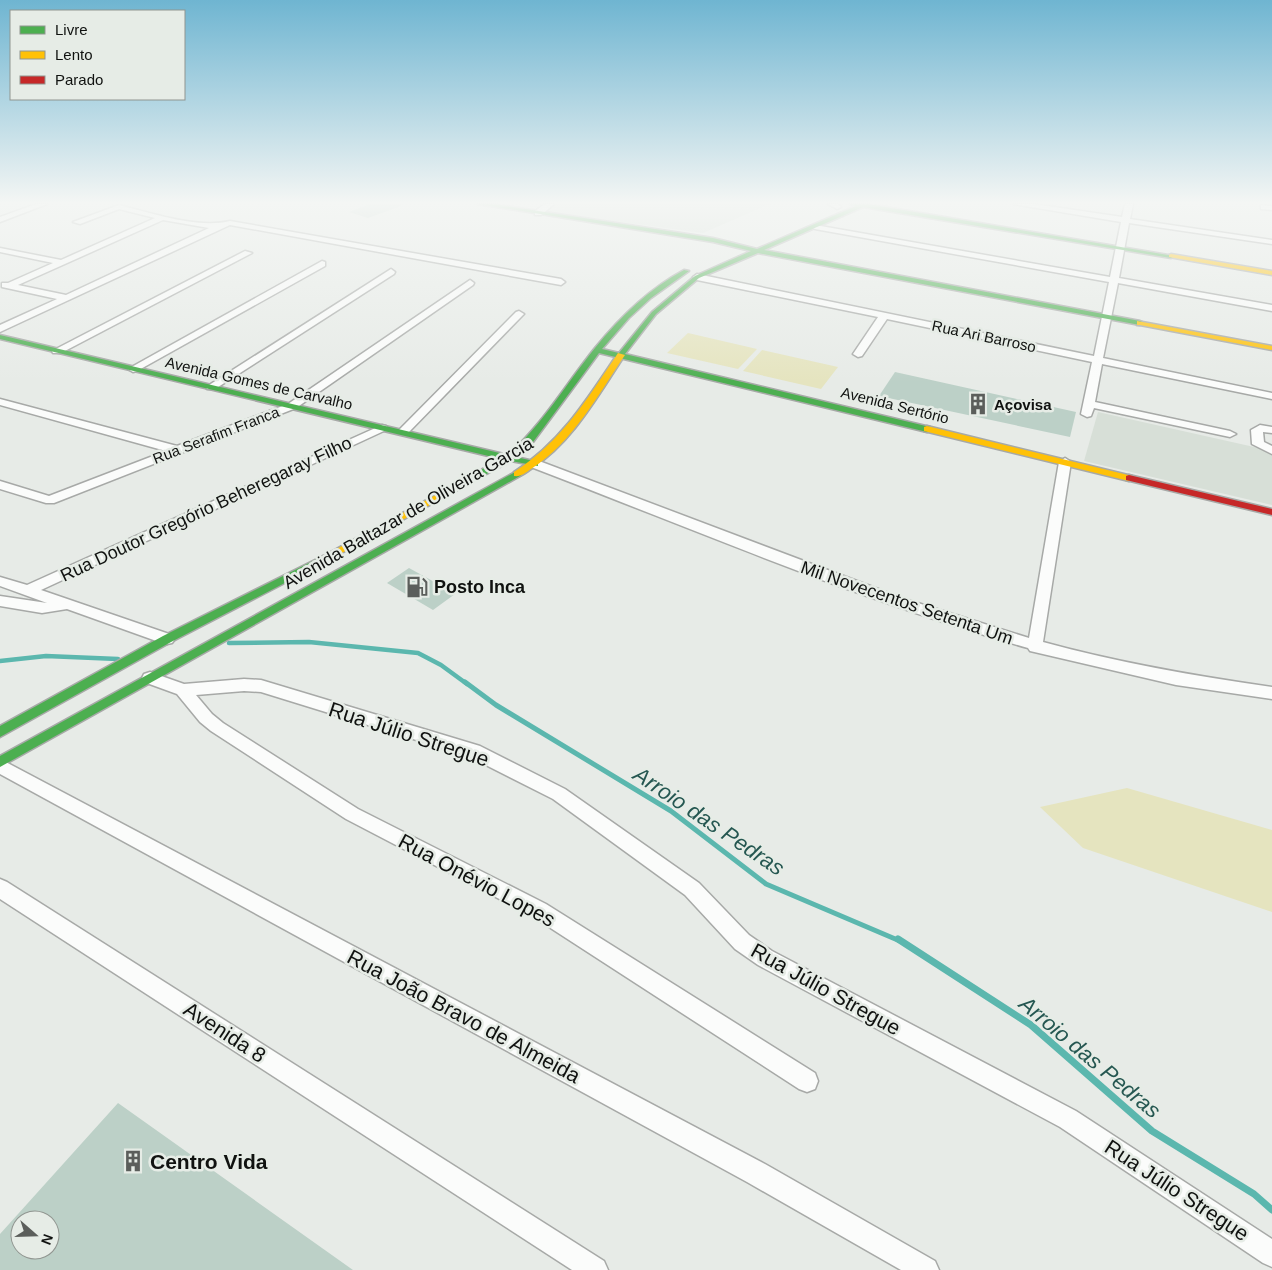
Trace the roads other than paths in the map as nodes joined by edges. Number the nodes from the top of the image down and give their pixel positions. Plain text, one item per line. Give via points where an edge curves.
1 (57, 263) edge
2 (141, 263) edge
3 (228, 263) edge
4 (456, 263) edge
5 (705, 263) edge
6 (728, 263) edge
7 (822, 263) edge
8 (1020, 263) edge
9 (1118, 263) edge
10 (1211, 263) edge
11 (322, 264) dead end
12 (391, 272) dead end
13 (1272, 273) edge
14 (696, 277) junction
15 (1115, 280) junction
16 (470, 282) dead end
17 (561, 282) dead end
18 (4, 285) edge
19 (68, 298) junction
20 (1272, 308) edge
21 (519, 314) dead end
22 (884, 316) junction
23 (1106, 317) junction
24 (0, 329) edge
25 (0, 337) edge
26 (1272, 348) edge
27 (597, 350) junction
28 (57, 351) junction
29 (858, 354) dead end
30 (622, 355) junction
31 (1097, 359) junction
32 (133, 369) junction
33 (211, 387) junction
34 (1272, 396) edge
35 (0, 402) edge
36 (292, 406) junction
37 (382, 428) junction
38 (1272, 430) edge
39 (402, 432) junction
40 (1230, 434) dead end
41 (178, 450) junction
42 (1272, 450) edge
43 (511, 458) junction
44 (1065, 462) junction
45 (535, 464) junction
46 (0, 485) edge
47 (1272, 512) edge
48 (0, 581) edge
49 (29, 590) junction
50 (0, 601) edge
51 (67, 604) junction
52 (162, 642) junction
53 (1035, 647) junction
54 (150, 678) junction
55 (183, 690) junction
56 (1272, 693) edge
57 (0, 732) edge
58 (0, 762) edge
59 (0, 766) edge
60 (0, 888) edge
61 (807, 1081) dead end
62 (1272, 1254) edge
63 (595, 1270) edge
64 (926, 1270) edge

1 - 18 street
2 - 19 street
3 - 28 street
4 - 17 street
5 - 27 main road, Avenida Baltazar de Oliveira Garcia via 660,286
6 - 14 main road, Avenida Baltazar de Oliveira Garcia
7 - 23 main road
8 - 15 street
9 - 15 street
10 - 13 main road
11 - 32 street
12 - 33 street
14 - 22 street, Rua Ari Barroso
14 - 30 main road, Avenida Baltazar de Oliveira Garcia via 654,313
15 - 20 street
15 - 23 street
16 - 36 street, Rua Serafim Franca
18 - 19 street
19 - 24 street
21 - 39 street
22 - 29 street
22 - 31 street, Rua Ari Barroso
23 - 26 main road
23 - 31 street
25 - 28 main road, Avenida Gomes de Carvalho
27 - 30 main road, Avenida Sertório
27 - 43 main road, Avenida Baltazar de Oliveira Garcia via 530,440
28 - 32 main road, Avenida Gomes de Carvalho
30 - 44 main road, Avenida Sertório
30 - 45 main road, Avenida Baltazar de Oliveira Garcia via 564,436
31 - 34 street, Rua Ari Barroso
31 - 40 street via 1088,409
32 - 33 main road, Avenida Gomes de Carvalho
33 - 36 main road, Avenida Gomes de Carvalho
35 - 41 street
36 - 37 main road, Avenida Gomes de Carvalho
36 - 41 street, Rua Serafim Franca
37 - 39 main road, Avenida Gomes de Carvalho
37 - 49 street, Rua Doutor Gregório Beheregaray Filho
38 - 42 street via 1257,430 1258,444
39 - 43 main road, Avenida Gomes de Carvalho
41 - 46 street, Rua Serafim Franca via 50,500
43 - 45 main road, Avenida Gomes de Carvalho
43 - 52 main road, Avenida Baltazar de Oliveira Garcia
44 - 47 main road, Avenida Sertório
44 - 53 street
45 - 53 street, Mil Novecentos Setenta Um via 892,600
45 - 54 main road, Avenida Baltazar de Oliveira Garcia
48 - 49 street
49 - 51 street
50 - 51 street via 42,608
51 - 52 street
52 - 57 main road, Avenida Baltazar de Oliveira Garcia
53 - 56 street, Mil Novecentos Setenta Um via 1184,680
54 - 55 street
54 - 58 main road, Avenida Baltazar de Oliveira Garcia
55 - 61 street, Rua Onévio Lopes via 217,727 352,814 539,910
55 - 62 street, Rua Júlio Stregue via 244,685 267,688 474,751 559,794 692,888 742,942 764,958 1068,1119
59 - 64 street, Rua João Bravo de Almeida via 756,1173
60 - 63 street, Avenida 8

